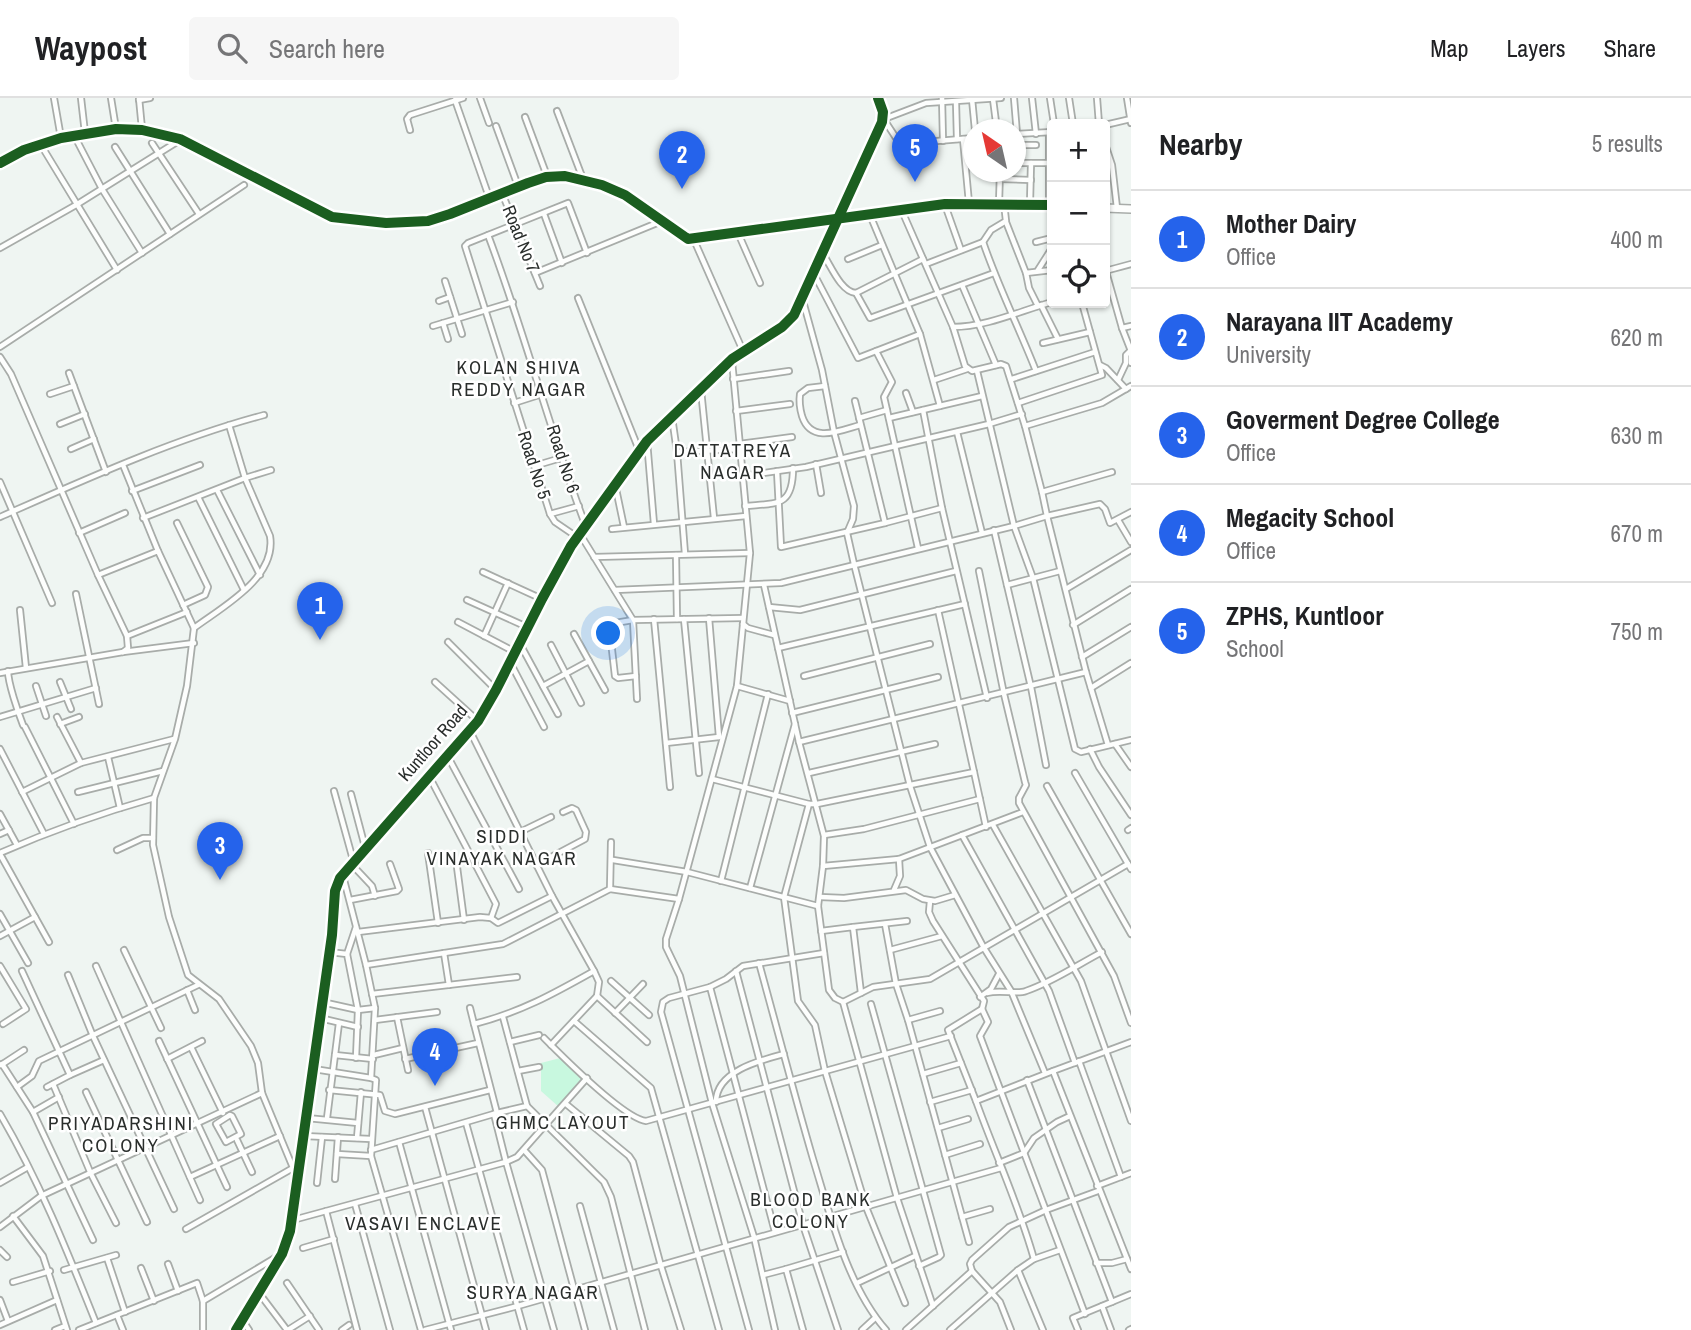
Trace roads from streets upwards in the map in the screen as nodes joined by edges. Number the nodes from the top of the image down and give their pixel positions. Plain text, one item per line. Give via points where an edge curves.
1 (54, 98) edge
2 (81, 98) edge
3 (111, 98) edge
4 (150, 98) edge
5 (463, 98) edge
6 (480, 98) edge
7 (878, 98) edge
8 (993, 98) edge
9 (1000, 98) edge
10 (1014, 98) edge
11 (1032, 98) edge
12 (1050, 98) edge
13 (1069, 98) edge
14 (1097, 98) edge
15 (1127, 98) edge
16 (139, 99) edge
17 (972, 99) edge
18 (456, 100) junction
19 (942, 100) edge
20 (956, 102) junction
21 (557, 111) dead end
22 (525, 117) dead end
23 (884, 118) junction
24 (974, 119) edge
25 (996, 119) edge
26 (1015, 119) edge
27 (1053, 119) edge
28 (1072, 119) edge
29 (1099, 119) edge
30 (1131, 120) edge
31 (489, 123) dead end
32 (1110, 124) edge
33 (496, 126) dead end
34 (116, 129) junction
35 (142, 130) junction
36 (410, 131) dead end
37 (1047, 132) edge
38 (85, 133) junction
39 (1026, 134) edge
40 (1036, 134) junction
41 (75, 137) junction
42 (61, 138) junction
43 (180, 139) junction
44 (960, 139) junction
45 (963, 139) edge
46 (943, 141) junction
47 (152, 143) dead end
48 (40, 145) junction
49 (1026, 145) edge
50 (1036, 145) dead end
51 (115, 147) dead end
52 (159, 153) junction
53 (1110, 162) edge
54 (0, 163) edge
55 (1026, 163) edge
56 (1031, 163) junction
57 (1047, 163) edge
58 (1111, 165) joint
59 (130, 171) junction
60 (547, 177) junction
61 (583, 180) junction
62 (1026, 180) edge
63 (1031, 180) junction
64 (1000, 182) edge
65 (1110, 184) edge
66 (1114, 184) junction
67 (244, 185) dead end
68 (518, 186) junction
69 (102, 189) junction
70 (502, 192) junction
71 (489, 197) junction
72 (969, 202) junction
73 (1002, 203) junction
74 (1030, 203) junction
75 (945, 204) junction
76 (76, 205) junction
77 (1047, 205) edge
78 (1110, 208) edge
79 (1117, 208) junction
80 (1131, 209) edge
81 (902, 211) junction
82 (544, 214) junction
83 (199, 215) junction
84 (870, 215) junction
85 (839, 219) junction
86 (663, 220) junction
87 (1006, 221) junction
88 (515, 224) junction
89 (738, 233) junction
90 (170, 234) junction
91 (488, 235) junction
92 (1047, 239) edge
93 (694, 240) junction
94 (983, 242) junction
95 (1036, 242) dead end
96 (882, 245) junction
97 (0, 248) edge
98 (961, 250) junction
99 (142, 253) junction
100 (587, 253) junction
101 (823, 254) junction
102 (1047, 256) edge
103 (848, 259) dead end
104 (924, 261) junction
105 (562, 263) junction
106 (1131, 264) edge
107 (1110, 269) edge
108 (117, 270) junction
109 (1047, 270) edge
110 (1038, 271) junction
111 (535, 273) junction
112 (895, 273) junction
113 (994, 273) junction
114 (1026, 273) junction
115 (814, 274) junction
116 (445, 281) dead end
117 (760, 284) dead end
118 (962, 285) junction
119 (540, 286) dead end
120 (856, 293) junction
121 (938, 294) junction
122 (450, 297) junction
123 (1110, 297) edge
124 (578, 298) dead end
125 (439, 301) dead end
126 (803, 301) junction
127 (513, 302) junction
128 (1047, 304) edge
129 (907, 305) junction
130 (1040, 306) junction
131 (1083, 308) edge
132 (485, 310) junction
133 (1013, 313) junction
134 (457, 319) junction
135 (443, 323) junction
136 (979, 325) junction
137 (433, 326) dead end
138 (1131, 326) edge
139 (953, 327) junction
140 (1122, 328) junction
141 (1090, 332) junction
142 (462, 334) dead end
143 (920, 334) junction
144 (448, 339) dead end
145 (1058, 339) junction
146 (1043, 343) dead end
147 (0, 347) edge
148 (743, 351) junction
149 (876, 351) junction
150 (1131, 351) edge
151 (1096, 352) junction
152 (0, 357) edge
153 (732, 359) junction
154 (1131, 363) edge
155 (996, 365) junction
156 (1100, 365) junction
157 (967, 369) junction
158 (789, 371) dead end
159 (977, 371) junction
160 (1036, 371) junction
161 (69, 373) dead end
162 (733, 379) junction
163 (1012, 379) junction
164 (934, 380) junction
165 (1118, 381) junction
166 (74, 386) junction
167 (825, 386) junction
168 (701, 387) junction
169 (1128, 388) edge
170 (906, 393) dead end
171 (50, 394) dead end
172 (542, 394) junction
173 (982, 396) junction
174 (855, 401) dead end
175 (514, 403) junction
176 (1018, 403) junction
177 (790, 404) dead end
178 (940, 406) junction
179 (887, 410) junction
180 (923, 410) junction
181 (736, 411) junction
182 (913, 412) junction
183 (85, 414) junction
184 (1022, 414) junction
185 (264, 415) dead end
186 (671, 416) junction
187 (859, 418) junction
188 (889, 418) junction
189 (60, 424) dead end
190 (229, 425) junction
191 (860, 425) junction
192 (989, 425) junction
193 (1025, 426) junction
194 (834, 432) junction
195 (957, 432) junction
196 (792, 437) dead end
197 (928, 437) junction
198 (94, 439) junction
199 (647, 441) junction
200 (740, 446) junction
201 (894, 446) junction
202 (71, 449) dead end
203 (639, 451) junction
204 (707, 451) junction
205 (677, 452) junction
206 (867, 453) junction
207 (561, 458) junction
208 (842, 458) junction
209 (816, 464) junction
210 (122, 465) junction
211 (200, 465) dead end
212 (534, 466) junction
213 (793, 468) junction
214 (271, 470) dead end
215 (777, 471) junction
216 (106, 472) junction
217 (1111, 472) dead end
218 (742, 476) junction
219 (245, 478) junction
220 (0, 482) edge
221 (615, 484) junction
222 (61, 489) junction
223 (217, 490) junction
224 (132, 491) junction
225 (1042, 492) junction
226 (821, 493) dead end
227 (198, 497) junction
228 (780, 503) junction
229 (579, 506) junction
230 (745, 506) junction
231 (942, 508) junction
232 (13, 511) junction
233 (1131, 512) edge
234 (125, 513) dead end
235 (550, 514) junction
236 (746, 516) junction
237 (910, 516) junction
238 (1047, 516) junction
239 (0, 517) edge
240 (143, 518) junction
241 (714, 518) junction
242 (683, 520) junction
243 (1118, 520) junction
244 (177, 523) dead end
245 (885, 523) junction
246 (586, 524) junction
247 (654, 524) junction
248 (1014, 526) junction
249 (624, 527) junction
250 (612, 528) dead end
251 (994, 530) junction
252 (79, 533) junction
253 (847, 533) junction
254 (982, 533) junction
255 (578, 535) junction
256 (950, 540) junction
257 (1131, 542) edge
258 (918, 548) junction
259 (1131, 550) edge
260 (158, 551) junction
261 (750, 553) junction
262 (676, 555) junction
263 (685, 555) junction
264 (594, 557) junction
265 (854, 564) junction
266 (979, 570) dead end
267 (956, 571) junction
268 (1060, 571) junction
269 (483, 572) dead end
270 (98, 575) junction
271 (260, 575) junction
272 (1033, 578) junction
273 (508, 583) junction
274 (764, 585) junction
275 (1007, 585) junction
276 (747, 586) junction
277 (676, 588) junction
278 (1066, 589) junction
279 (1131, 589) edge
280 (244, 590) junction
281 (615, 590) junction
282 (76, 594) dead end
283 (863, 594) junction
284 (542, 599) junction
285 (467, 600) dead end
286 (52, 603) dead end
287 (965, 604) junction
288 (184, 605) junction
289 (769, 607) junction
290 (20, 610) dead end
291 (938, 610) junction
292 (187, 612) junction
293 (494, 614) junction
294 (709, 618) junction
295 (654, 619) junction
296 (677, 619) junction
297 (684, 619) junction
298 (633, 620) junction
299 (743, 621) junction
300 (458, 622) dead end
301 (871, 625) junction
302 (1073, 625) junction
303 (528, 627) junction
304 (1131, 627) edge
305 (194, 628) junction
306 (574, 634) dead end
307 (775, 635) junction
308 (127, 636) junction
309 (484, 636) junction
310 (448, 642) dead end
311 (194, 643) junction
312 (520, 643) junction
313 (930, 644) dead end
314 (551, 645) dead end
315 (778, 648) junction
316 (123, 652) junction
317 (516, 652) junction
318 (879, 657) junction
319 (1082, 657) junction
320 (89, 659) junction
321 (589, 661) junction
322 (510, 663) junction
323 (1131, 663) edge
324 (26, 669) junction
325 (8, 671) junction
326 (1086, 672) junction
327 (0, 673) edge
328 (566, 674) junction
329 (636, 676) junction
330 (804, 676) dead end
331 (938, 677) dead end
332 (1058, 681) junction
333 (60, 682) dead end
334 (435, 682) dead end
335 (36, 686) dead end
336 (543, 686) junction
337 (737, 686) junction
338 (1031, 687) junction
339 (96, 688) junction
340 (886, 688) junction
341 (1091, 688) junction
342 (496, 690) junction
343 (605, 690) dead end
344 (768, 694) junction
345 (1004, 694) junction
346 (66, 697) junction
347 (987, 698) junction
348 (637, 699) dead end
349 (790, 701) junction
350 (581, 703) dead end
351 (42, 704) junction
352 (99, 704) dead end
353 (959, 705) junction
354 (71, 709) dead end
355 (18, 712) junction
356 (792, 713) junction
357 (558, 714) dead end
358 (46, 716) dead end
359 (0, 717) edge
360 (57, 717) dead end
361 (79, 717) dead end
362 (894, 720) junction
363 (478, 721) junction
364 (60, 723) junction
365 (795, 723) junction
366 (544, 727) dead end
367 (470, 730) junction
368 (721, 737) junction
369 (175, 739) junction
370 (694, 740) junction
371 (1131, 740) edge
372 (799, 742) junction
373 (666, 743) junction
374 (935, 744) dead end
375 (1115, 744) junction
376 (1108, 745) junction
377 (0, 749) edge
378 (1090, 749) junction
379 (902, 752) junction
380 (447, 754) junction
381 (108, 757) junction
382 (81, 763) junction
383 (1046, 765) dead end
384 (1131, 767) edge
385 (164, 770) junction
386 (974, 772) junction
387 (699, 773) dead end
388 (1075, 773) dead end
389 (809, 774) junction
390 (429, 775) junction
391 (51, 779) junction
392 (712, 779) junction
393 (114, 783) junction
394 (910, 786) junction
395 (1047, 786) dead end
396 (670, 787) dead end
397 (744, 787) junction
398 (334, 791) dead end
399 (22, 792) junction
400 (78, 792) dead end
401 (351, 794) dead end
402 (774, 795) junction
403 (154, 798) junction
404 (980, 799) junction
405 (809, 804) junction
406 (817, 804) junction
407 (120, 808) junction
408 (562, 812) dead end
409 (1023, 812) junction
410 (0, 814) edge
411 (920, 815) junction
412 (1131, 815) edge
413 (551, 817) dead end
414 (74, 824) junction
415 (993, 825) junction
416 (986, 827) junction
417 (9, 830) junction
418 (520, 832) junction
419 (0, 834) edge
420 (44, 834) junction
421 (824, 835) junction
422 (962, 835) junction
423 (153, 838) junction
424 (611, 842) dead end
425 (17, 845) junction
426 (365, 847) junction
427 (930, 847) junction
428 (117, 850) dead end
429 (428, 853) dead end
430 (0, 854) edge
431 (612, 859) junction
432 (899, 859) junction
433 (355, 864) junction
434 (390, 864) dead end
435 (536, 865) junction
436 (823, 866) junction
437 (1130, 866) edge
438 (457, 867) dead end
439 (687, 872) junction
440 (343, 874) junction
441 (1100, 880) junction
442 (721, 881) junction
443 (750, 888) junction
444 (519, 889) dead end
445 (610, 889) junction
446 (894, 891) junction
447 (375, 895) junction
448 (956, 895) junction
449 (552, 896) junction
450 (784, 897) junction
451 (820, 897) junction
452 (1071, 897) junction
453 (679, 899) junction
454 (349, 900) junction
455 (930, 901) junction
456 (818, 906) junction
457 (1043, 913) junction
458 (0, 914) edge
459 (561, 914) junction
460 (35, 917) junction
461 (491, 918) junction
462 (464, 920) junction
463 (907, 921) dead end
464 (438, 923) junction
465 (885, 924) junction
466 (853, 927) junction
467 (1016, 929) junction
468 (357, 930) junction
469 (9, 931) junction
470 (821, 931) junction
471 (1131, 934) edge
472 (0, 936) edge
473 (942, 936) junction
474 (49, 942) dead end
475 (984, 948) junction
476 (124, 950) dead end
477 (890, 950) junction
478 (329, 951) junction
479 (1102, 952) junction
480 (444, 953) junction
481 (824, 953) junction
482 (347, 954) junction
483 (792, 958) junction
484 (759, 962) junction
485 (27, 963) dead end
486 (957, 963) junction
487 (366, 965) junction
488 (0, 966) edge
489 (96, 966) dead end
490 (1074, 968) junction
491 (22, 971) dead end
492 (594, 971) junction
493 (736, 971) junction
494 (1000, 973) junction
495 (68, 975) dead end
496 (517, 977) dead end
497 (611, 981) dead end
498 (1044, 983) junction
499 (199, 984) junction
500 (643, 984) dead end
501 (896, 984) junction
502 (449, 985) junction
503 (710, 987) junction
504 (187, 990) junction
505 (1011, 991) junction
506 (372, 993) junction
507 (683, 993) junction
508 (860, 993) junction
509 (987, 993) junction
510 (597, 996) junction
511 (980, 997) junction
512 (630, 998) junction
513 (322, 1002) junction
514 (843, 1002) junction
515 (871, 1004) dead end
516 (151, 1008) junction
517 (375, 1008) junction
518 (470, 1008) dead end
519 (982, 1009) junction
520 (195, 1010) dead end
521 (358, 1010) junction
522 (940, 1011) dead end
523 (437, 1012) dead end
524 (1129, 1012) edge
525 (615, 1013) junction
526 (649, 1015) dead end
527 (397, 1017) junction
528 (503, 1017) junction
529 (319, 1018) junction
530 (375, 1020) junction
531 (908, 1020) junction
532 (574, 1021) junction
533 (1, 1023) edge
534 (120, 1023) junction
535 (339, 1023) junction
536 (1131, 1023) edge
537 (474, 1024) junction
538 (358, 1027) junction
539 (161, 1028) dead end
540 (93, 1035) junction
541 (951, 1036) junction
542 (159, 1041) dead end
543 (202, 1041) dead end
544 (510, 1042) junction
545 (647, 1042) dead end
546 (1131, 1043) edge
547 (478, 1044) junction
548 (551, 1045) junction
549 (915, 1046) junction
550 (191, 1047) junction
551 (403, 1048) junction
552 (24, 1050) dead end
553 (1105, 1051) junction
554 (60, 1052) junction
555 (784, 1054) junction
556 (886, 1054) junction
557 (335, 1055) junction
558 (374, 1057) junction
559 (356, 1058) junction
560 (167, 1059) junction
561 (405, 1059) junction
562 (104, 1060) junction
563 (759, 1060) junction
564 (860, 1062) junction
565 (1077, 1062) junction
566 (961, 1063) junction
567 (1, 1064) edge
568 (539, 1067) dead end
569 (313, 1069) junction
570 (333, 1070) junction
571 (408, 1070) dead end
572 (518, 1071) junction
573 (825, 1071) junction
574 (1053, 1071) junction
575 (1045, 1073) junction
576 (923, 1074) junction
577 (71, 1075) junction
578 (733, 1075) junction
579 (371, 1078) junction
580 (587, 1078) junction
581 (1027, 1080) junction
582 (791, 1081) junction
583 (17, 1087) junction
584 (766, 1088) junction
585 (329, 1090) junction
586 (491, 1090) junction
587 (972, 1090) junction
588 (1000, 1091) junction
589 (86, 1092) dead end
590 (361, 1092) junction
591 (262, 1093) junction
592 (375, 1094) junction
593 (738, 1096) junction
594 (59, 1097) junction
595 (976, 1101) junction
596 (714, 1102) junction
597 (930, 1102) junction
598 (566, 1104) junction
599 (425, 1107) junction
600 (527, 1107) junction
601 (688, 1110) junction
602 (33, 1112) junction
603 (222, 1112) junction
604 (496, 1113) junction
605 (0, 1114) edge
606 (1070, 1116) junction
607 (225, 1118) junction
608 (306, 1118) junction
609 (327, 1118) junction
610 (660, 1118) junction
611 (968, 1119) dead end
612 (1131, 1121) edge
613 (466, 1122) junction
614 (358, 1123) junction
615 (196, 1124) junction
616 (545, 1125) junction
617 (938, 1128) junction
618 (1045, 1130) junction
619 (432, 1133) junction
620 (172, 1136) junction
621 (280, 1136) junction
622 (304, 1136) junction
623 (322, 1137) junction
624 (338, 1138) junction
625 (357, 1138) junction
626 (371, 1139) junction
627 (236, 1140) dead end
628 (399, 1142) junction
629 (980, 1144) dead end
630 (145, 1149) junction
631 (523, 1150) junction
632 (242, 1152) junction
633 (371, 1153) junction
634 (1024, 1153) junction
635 (337, 1154) junction
636 (945, 1155) junction
637 (118, 1161) junction
638 (506, 1162) junction
639 (216, 1165) junction
640 (1000, 1166) junction
641 (28, 1167) junction
642 (293, 1168) junction
643 (479, 1170) junction
644 (252, 1172) dead end
645 (1131, 1173) edge
646 (91, 1174) junction
647 (190, 1177) junction
648 (1121, 1177) junction
649 (335, 1179) dead end
650 (444, 1179) junction
651 (298, 1180) junction
652 (0, 1183) edge
653 (317, 1183) dead end
654 (952, 1183) junction
655 (68, 1184) junction
656 (226, 1187) dead end
657 (410, 1188) junction
658 (1098, 1189) junction
659 (924, 1191) junction
660 (41, 1196) junction
661 (382, 1196) junction
662 (897, 1198) junction
663 (200, 1200) dead end
664 (1071, 1201) junction
665 (355, 1204) junction
666 (580, 1206) dead end
667 (866, 1207) junction
668 (174, 1209) dead end
669 (990, 1209) dead end
670 (1046, 1210) junction
671 (326, 1211) junction
672 (13, 1216) junction
673 (830, 1216) junction
674 (962, 1217) junction
675 (293, 1220) junction
676 (1023, 1220) junction
677 (147, 1222) dead end
678 (117, 1223) dead end
679 (1, 1224) edge
680 (803, 1225) junction
681 (186, 1230) dead end
682 (775, 1233) junction
683 (754, 1237) junction
684 (334, 1239) junction
685 (93, 1240) dead end
686 (969, 1242) dead end
687 (726, 1247) junction
688 (303, 1248) dead end
689 (0, 1250) edge
690 (1060, 1250) junction
691 (844, 1252) junction
692 (282, 1254) junction
693 (116, 1255) dead end
694 (698, 1255) junction
695 (915, 1256) junction
696 (6, 1257) dead end
697 (107, 1258) junction
698 (816, 1259) junction
699 (1034, 1259) junction
700 (1127, 1259) junction
701 (1096, 1263) junction
702 (168, 1264) dead end
703 (661, 1266) junction
704 (919, 1266) junction
705 (74, 1267) junction
706 (890, 1267) junction
707 (141, 1268) dead end
708 (786, 1269) junction
709 (1131, 1269) edge
710 (64, 1270) dead end
711 (972, 1270) junction
712 (1018, 1270) junction
713 (50, 1271) junction
714 (630, 1274) junction
715 (763, 1275) junction
716 (13, 1282) dead end
717 (287, 1283) dead end
718 (601, 1283) junction
719 (857, 1283) junction
720 (573, 1290) junction
721 (178, 1291) junction
722 (992, 1292) junction
723 (259, 1293) junction
724 (1131, 1294) edge
725 (545, 1298) junction
726 (0, 1300) edge
727 (57, 1300) junction
728 (153, 1301) junction
729 (203, 1301) junction
730 (1112, 1302) junction
731 (905, 1303) dead end
732 (518, 1306) junction
733 (933, 1306) junction
734 (1102, 1306) junction
735 (125, 1312) junction
736 (1085, 1314) junction
737 (117, 1315) junction
738 (310, 1316) junction
739 (482, 1316) junction
740 (875, 1318) junction
741 (242, 1320) junction
742 (8, 1321) junction
743 (96, 1323) junction
744 (0, 1325) edge
745 (349, 1325) dead end
746 (66, 1328) edge
747 (450, 1328) edge
748 (54, 1330) edge
749 (79, 1330) edge
750 (123, 1330) edge
751 (203, 1330) edge
752 (236, 1330) edge
753 (249, 1330) edge
754 (288, 1330) edge
755 (319, 1330) edge
756 (342, 1330) edge
757 (357, 1330) edge
758 (390, 1330) edge
759 (423, 1330) edge
760 (486, 1330) edge
761 (524, 1330) edge
762 (554, 1330) edge
763 (585, 1330) edge
764 (614, 1330) edge
765 (645, 1330) edge
766 (681, 1330) edge
767 (719, 1330) edge
768 (749, 1330) edge
769 (775, 1330) edge
770 (803, 1330) edge
771 (838, 1330) edge
772 (862, 1330) edge
773 (886, 1330) edge
774 (906, 1330) edge
775 (950, 1330) edge
776 (1012, 1330) edge
777 (1043, 1330) edge
778 (1078, 1330) edge
779 (1111, 1330) edge

1 - 42 street
2 - 38 street
3 - 34 street
4 - 16 street
5 - 18 street
6 - 31 street
7 - 23 street
8 - 9 street
8 - 17 street
8 - 25 street
10 - 26 street
11 - 40 street
12 - 27 street
13 - 28 street
14 - 29 street
15 - 30 street
16 - 35 street
17 - 20 street
17 - 24 street
18 - 36 street via 411,115 407,119
18 - 71 street
19 - 20 street
19 - 23 street
19 - 46 street
20 - 44 street
21 - 61 street
22 - 60 street
23 - 46 street via 900,144
23 - 85 street, Kuntloor Road
30 - 32 street
33 - 68 street
34 - 35 street
34 - 38 street
35 - 43 street
37 - 40 street
38 - 41 street
39 - 40 street
41 - 42 street
41 - 69 street
42 - 48 street
43 - 52 street
43 - 71 street via 332,217 386,223 428,221
44 - 45 street
44 - 46 street
44 - 72 street
47 - 52 street
48 - 54 street
48 - 76 street
49 - 50 street
51 - 59 street
52 - 59 street
52 - 83 street
53 - 58 street
55 - 56 street
56 - 57 street
56 - 63 street
58 - 66 street
59 - 69 street
59 - 90 street
60 - 61 street
60 - 68 street
61 - 86 street via 625,195
62 - 63 street
63 - 74 street
64 - 73 street
65 - 66 street
66 - 79 street
67 - 83 street
68 - 70 street
69 - 76 street
69 - 99 street
70 - 71 street
70 - 88 street, Road No 7
72 - 73 street
72 - 75 street
73 - 74 street
73 - 87 street
74 - 77 street
75 - 81 street
75 - 98 street
76 - 97 street
76 - 108 street
78 - 79 street
79 - 80 street
81 - 84 street
81 - 104 street
82 - 88 street
82 - 100 street via 569,203
82 - 105 street
83 - 90 street
84 - 85 street
84 - 96 street
85 - 89 street
85 - 101 street, Kuntloor Road
86 - 93 street via 680,236
86 - 100 street
87 - 94 street
87 - 114 street
88 - 91 street
88 - 111 street, Road No 7
89 - 93 street
89 - 117 street
90 - 99 street
91 - 127 street, Road No 6
91 - 132 street, Road No 5 via 465,246
92 - 95 street
93 - 148 street
94 - 98 street
94 - 113 street
96 - 103 street
96 - 112 street
98 - 104 street
99 - 108 street
100 - 105 street
101 - 115 street, Kuntloor Road
101 - 120 street via 848,292
102 - 110 street
104 - 112 street
104 - 121 street
105 - 111 street
106 - 107 street
108 - 147 street
109 - 110 street
110 - 114 street
111 - 119 street, Road No 7
112 - 120 street
112 - 129 street
113 - 118 street
113 - 133 street
114 - 130 street
115 - 126 street, Kuntloor Road
115 - 149 street via 858,358
116 - 122 street
118 - 121 street
118 - 136 street
120 - 129 street via 870,318
121 - 129 street
121 - 139 street
122 - 125 street
122 - 134 street
123 - 140 street
124 - 203 street
126 - 148 street, Kuntloor Road via 788,323
126 - 167 street
127 - 132 street
127 - 172 street, Road No 6
128 - 130 street
129 - 143 street
130 - 133 street
130 - 145 street
131 - 141 street
132 - 134 street
132 - 175 street, Road No 5
133 - 136 street
133 - 160 street
134 - 135 street
134 - 142 street
135 - 137 street
135 - 144 street
136 - 139 street
136 - 155 street
138 - 140 street
139 - 157 street
140 - 150 street
141 - 145 street
141 - 151 street
143 - 149 street
143 - 164 street
145 - 146 street
148 - 153 street, Kuntloor Road
149 - 179 street via 892,382 884,397
150 - 154 street
150 - 165 street
151 - 156 street
151 - 160 street
152 - 222 street
153 - 162 street
153 - 168 street, Kuntloor Road
155 - 159 street
155 - 163 street via 1006,366
156 - 165 street
156 - 176 street via 1101,376
157 - 159 street
157 - 164 street
158 - 162 street
159 - 173 street
160 - 163 street
161 - 166 street
162 - 181 street
163 - 176 street
164 - 178 street
165 - 169 street
166 - 171 street
166 - 183 street
167 - 194 street
167 - 194 street via 800,394 802,415 811,431
168 - 186 street, Kuntloor Road
168 - 204 street
169 - 193 street via 1102,403
170 - 182 street
172 - 175 street
172 - 207 street, Road No 6
173 - 178 street
173 - 192 street
174 - 187 street
175 - 212 street, Road No 5
176 - 184 street
177 - 181 street
178 - 180 street
179 - 187 street
179 - 188 street
180 - 182 street
180 - 197 street
181 - 200 street
182 - 188 street
183 - 189 street
183 - 198 street
184 - 192 street
184 - 193 street
185 - 190 street
186 - 199 street, Kuntloor Road
186 - 205 street
187 - 191 street
188 - 201 street
190 - 210 street
190 - 219 street
191 - 194 street
191 - 206 street
192 - 195 street
192 - 248 street
193 - 225 street
194 - 208 street
195 - 197 street
195 - 254 street
196 - 200 street
197 - 201 street
197 - 231 street
198 - 202 street
198 - 216 street
199 - 203 street, Kuntloor Road
199 - 247 street
200 - 204 street
200 - 218 street
201 - 206 street
201 - 237 street
203 - 221 street, Kuntloor Road
204 - 205 street
204 - 241 street
205 - 242 street
206 - 208 street
206 - 245 street
207 - 212 street
207 - 229 street, Road No 6
208 - 209 street
208 - 253 street via 854,506
209 - 213 street
209 - 226 street
210 - 216 street
210 - 224 street
211 - 224 street
212 - 235 street, Road No 5
213 - 215 street
213 - 228 street via 793,486
214 - 219 street
215 - 218 street
215 - 228 street
216 - 222 street
217 - 225 street
218 - 230 street
219 - 223 street
219 - 271 street via 270,536
220 - 232 street
221 - 246 street, Kuntloor Road
221 - 249 street
222 - 232 street
222 - 252 street
223 - 227 street
223 - 271 street
224 - 240 street
225 - 238 street
227 - 240 street
227 - 280 street
228 - 230 street
228 - 253 street via 781,547
229 - 235 street
229 - 246 street, Road No 6
230 - 236 street
231 - 237 street
231 - 256 street
232 - 239 street
232 - 286 street
233 - 243 street
234 - 252 street
235 - 255 street, Road No 5
236 - 241 street
236 - 261 street
237 - 245 street
237 - 258 street
238 - 243 street via 1100,504 1110,523
238 - 248 street
238 - 268 street
240 - 260 street
241 - 242 street
242 - 247 street
242 - 263 street
243 - 257 street
244 - 288 street via 208,587 205,595
245 - 253 street
246 - 255 street, Kuntloor Road
247 - 249 street
248 - 251 street
248 - 272 street
249 - 250 street
251 - 254 street
251 - 275 street
252 - 270 street
253 - 265 street
254 - 256 street
255 - 264 street, Road No 5
255 - 284 street, Kuntloor Road
256 - 258 street
256 - 267 street
258 - 265 street
259 - 278 street
260 - 270 street
260 - 288 street
261 - 263 street
261 - 276 street
262 - 263 street
262 - 264 street
262 - 277 street
264 - 281 street, Road No 5
265 - 274 street
265 - 283 street
266 - 345 street
267 - 283 street
267 - 287 street
268 - 272 street
268 - 278 street
269 - 273 street
270 - 308 street
271 - 280 street
272 - 275 street
272 - 332 street
273 - 284 street
273 - 293 street
274 - 276 street
274 - 289 street
275 - 338 street
276 - 277 street
276 - 299 street
277 - 281 street
277 - 296 street
278 - 302 street
279 - 302 street
280 - 305 street
281 - 298 street, Road No 5
282 - 320 street
283 - 289 street via 800,610
283 - 301 street
284 - 303 street, Kuntloor Road
285 - 293 street
287 - 291 street
287 - 347 street
288 - 292 street
289 - 307 street
290 - 324 street
291 - 301 street
291 - 353 street
292 - 305 street
292 - 308 street
293 - 303 street
293 - 309 street
294 - 297 street
294 - 299 street
294 - 368 street
295 - 296 street
295 - 298 street
295 - 373 street
296 - 297 street
297 - 370 street
298 - 329 street
298 - 329 street via 608,626 615,676
299 - 307 street via 748,628
299 - 337 street
300 - 309 street
301 - 315 street
301 - 318 street
302 - 319 street
303 - 312 street, Kuntloor Road
304 - 319 street
305 - 311 street
306 - 321 street
307 - 315 street
308 - 316 street via 128,648
309 - 317 street
310 - 342 street
311 - 316 street
311 - 369 street
312 - 317 street, Kuntloor Road
312 - 336 street
313 - 318 street
314 - 328 street
315 - 349 street
316 - 320 street
317 - 322 street, Kuntloor Road
318 - 330 street
318 - 340 street
319 - 326 street
320 - 324 street
320 - 339 street
321 - 328 street
321 - 343 street
322 - 342 street, Kuntloor Road
322 - 366 street
323 - 341 street
324 - 325 street
325 - 327 street
325 - 355 street
326 - 332 street
326 - 341 street
328 - 336 street
328 - 350 street
329 - 348 street
331 - 340 street
332 - 338 street
332 - 378 street via 1075,749
333 - 346 street
334 - 363 street
335 - 351 street
336 - 357 street
337 - 344 street
337 - 368 street
338 - 345 street
338 - 383 street
339 - 346 street
339 - 352 street
340 - 356 street
340 - 362 street
341 - 376 street
342 - 363 street, Kuntloor Road
344 - 349 street
344 - 397 street
345 - 347 street
345 - 409 street via 1026,782 1018,797
346 - 351 street
346 - 354 street
347 - 353 street
349 - 356 street
351 - 355 street
351 - 358 street
353 - 362 street
353 - 386 street
355 - 359 street
355 - 391 street
356 - 365 street
360 - 364 street
361 - 364 street
362 - 372 street
362 - 379 street
363 - 367 street, Kuntloor Road
364 - 382 street
365 - 372 street
365 - 402 street
367 - 380 street, Kuntloor Road
367 - 418 street
368 - 370 street
368 - 392 street
369 - 381 street
369 - 385 street
370 - 373 street
370 - 387 street
371 - 375 street
372 - 389 street
373 - 396 street
374 - 379 street
375 - 376 street
375 - 384 street
376 - 378 street
377 - 399 street
378 - 412 street
379 - 389 street
379 - 394 street
380 - 390 street, Kuntloor Road
380 - 444 street
381 - 382 street
381 - 393 street
382 - 391 street
385 - 393 street
385 - 403 street
386 - 394 street
386 - 404 street
388 - 437 street
389 - 406 street
390 - 426 street, Kuntloor Road
390 - 461 street via 496,904
391 - 399 street
391 - 414 street
392 - 397 street
392 - 439 street
393 - 400 street
393 - 407 street
394 - 406 street
394 - 411 street
395 - 441 street
397 - 402 street
397 - 442 street
398 - 433 street
399 - 420 street
401 - 426 street
402 - 405 street
402 - 443 street
403 - 407 street
403 - 423 street
404 - 411 street
404 - 416 street
405 - 406 street
405 - 450 street
406 - 421 street
407 - 414 street
408 - 435 street via 576,810 585,839
409 - 415 street
409 - 452 street
410 - 417 street
411 - 421 street
411 - 427 street
413 - 418 street
414 - 420 street
415 - 416 street
415 - 457 street
416 - 422 street
417 - 419 street
417 - 425 street
418 - 435 street
420 - 425 street
421 - 436 street
422 - 427 street
422 - 467 street
423 - 428 street
423 - 499 street via 184,968
424 - 431 street
425 - 430 street
426 - 433 street, Kuntloor Road
427 - 432 street
427 - 448 street
429 - 464 street
430 - 460 street
431 - 439 street
431 - 445 street
432 - 436 street
432 - 446 street via 900,876
433 - 440 street, Kuntloor Road
433 - 447 street
434 - 447 street via 399,889
435 - 449 street
436 - 451 street
437 - 441 street
438 - 462 street
439 - 442 street
439 - 453 street
440 - 454 street
440 - 478 street, Kuntloor Road via 335,891
441 - 452 street
441 - 471 street
442 - 443 street
443 - 450 street
445 - 453 street
445 - 459 street
446 - 451 street
446 - 455 street via 906,890
447 - 454 street
448 - 455 street
448 - 475 street
449 - 459 street
449 - 461 street via 498,923
450 - 456 street
450 - 483 street
451 - 456 street
452 - 457 street
452 - 479 street
453 - 507 street via 666,947
454 - 468 street
455 - 473 street via 929,912
456 - 470 street
457 - 467 street
457 - 490 street
458 - 469 street
459 - 480 street via 503,944
459 - 492 street
460 - 469 street
460 - 474 street
461 - 462 street
462 - 464 street
463 - 465 street
464 - 468 street
465 - 466 street
465 - 477 street
466 - 470 street
466 - 508 street
467 - 475 street
467 - 498 street
468 - 482 street
468 - 487 street
469 - 472 street
469 - 485 street
470 - 481 street
473 - 477 street
473 - 486 street
475 - 486 street
475 - 494 street
476 - 516 street
477 - 501 street
478 - 482 street
478 - 513 street, Kuntloor Road
479 - 490 street
479 - 524 street
480 - 487 street
480 - 502 street
481 - 483 street
481 - 514 street via 829,990
482 - 521 street
483 - 484 street
483 - 573 street via 798,1001 814,1025
484 - 493 street
484 - 555 street
486 - 501 street via 930,979
486 - 511 street
487 - 506 street
488 - 533 street via 26,1009
489 - 534 street
490 - 498 street
490 - 553 street
491 - 554 street
492 - 510 street via 599,982
492 - 528 street
493 - 503 street
493 - 563 street
494 - 505 street
494 - 509 street
495 - 540 street
496 - 502 street
497 - 512 street
498 - 505 street via 1023,992
498 - 565 street
499 - 504 street
499 - 591 street via 219,999 251,1046
500 - 512 street
501 - 508 street
501 - 531 street
502 - 506 street
503 - 507 street
503 - 578 street
504 - 516 street
504 - 520 street
505 - 509 street
505 - 575 street
506 - 517 street
507 - 596 street
507 - 601 street via 663,1002 661,1012
508 - 514 street
509 - 511 street
510 - 525 street
510 - 532 street
511 - 519 street via 985,1004
512 - 525 street
512 - 526 street
513 - 521 street
513 - 529 street, Kuntloor Road
514 - 564 street
515 - 556 street
516 - 534 street
516 - 539 street
517 - 521 street
517 - 530 street
518 - 537 street
519 - 541 street via 948,1028
519 - 588 street via 988,1022 980,1036
521 - 538 street
522 - 531 street
523 - 527 street
524 - 536 street
525 - 545 street
527 - 530 street
527 - 551 street
528 - 537 street
528 - 544 street
529 - 535 street
529 - 569 street, Kuntloor Road
530 - 558 street
531 - 549 street
532 - 548 street
532 - 610 street via 648,1083
534 - 540 street
534 - 620 street
535 - 538 street
535 - 557 street
537 - 547 street
538 - 559 street
540 - 554 street
540 - 562 street
541 - 549 street
541 - 566 street
542 - 560 street
543 - 550 street
544 - 548 street via 542,1036
544 - 572 street
546 - 553 street
547 - 561 street
547 - 586 street
548 - 580 street
549 - 556 street
549 - 576 street
550 - 560 street
550 - 603 street
551 - 558 street
551 - 561 street
552 - 567 street
553 - 565 street
553 - 612 street
554 - 577 street
554 - 583 street via 39,1061 32,1076
555 - 563 street
555 - 582 street
556 - 564 street
556 - 659 street
557 - 559 street
557 - 570 street
558 - 559 street
558 - 579 street
560 - 615 street
561 - 571 street
562 - 577 street
562 - 630 street
563 - 578 street
563 - 584 street
564 - 573 street
564 - 662 street
565 - 574 street
565 - 648 street
566 - 576 street
566 - 587 street
567 - 583 street
568 - 572 street
569 - 570 street
569 - 608 street, Kuntloor Road
570 - 579 street
570 - 585 street
572 - 600 street
573 - 582 street
573 - 667 street
574 - 575 street
574 - 606 street
575 - 581 street
576 - 597 street
577 - 594 street via 50,1086
578 - 593 street
578 - 596 street
579 - 592 street via 376,1080
580 - 598 street
580 - 610 street via 634,1117 646,1121
581 - 588 street
581 - 618 street
582 - 584 street
582 - 673 street
583 - 602 street
584 - 593 street
584 - 680 street
585 - 590 street
585 - 609 street
586 - 599 street
586 - 604 street
587 - 595 street
587 - 597 street
588 - 595 street
588 - 634 street
589 - 637 street
590 - 592 street
590 - 614 street
591 - 603 street
591 - 621 street
592 - 599 street via 380,1095 389,1114
592 - 626 street
593 - 596 street
593 - 682 street
594 - 602 street
594 - 646 street
595 - 640 street
596 - 601 street
596 - 683 street
597 - 617 street
598 - 616 street
598 - 703 street via 634,1163
599 - 619 street
600 - 604 street
600 - 616 street
601 - 610 street
601 - 687 street
602 - 655 street
603 - 607 street
603 - 615 street
604 - 613 street
604 - 638 street
605 - 641 street
606 - 618 street
606 - 658 street
607 - 607 street via 216,1125 226,1142 241,1134 232,1116
608 - 609 street
608 - 622 street, Kuntloor Road
609 - 614 street
610 - 694 street
611 - 617 street
613 - 619 street
613 - 643 street
614 - 625 street
615 - 620 street
615 - 639 street
616 - 631 street
616 - 714 street via 604,1182
617 - 636 street
618 - 634 street
618 - 664 street
619 - 628 street
619 - 650 street
620 - 630 street
620 - 647 street
621 - 632 street
621 - 642 street
622 - 623 street
622 - 651 street, Kuntloor Road
623 - 624 street
623 - 653 street
624 - 625 street
624 - 635 street
625 - 626 street
626 - 633 street
627 - 632 street
628 - 633 street
628 - 657 street
629 - 636 street
630 - 637 street
630 - 668 street
631 - 638 street
631 - 720 street via 542,1170
632 - 639 street
632 - 644 street
633 - 635 street
633 - 661 street
634 - 640 street
634 - 670 street
635 - 649 street
636 - 654 street
637 - 646 street
637 - 677 street
638 - 643 street
638 - 725 street
639 - 647 street
639 - 656 street
640 - 654 street
640 - 676 street
641 - 652 street
641 - 660 street
642 - 651 street
642 - 681 street
643 - 650 street
643 - 732 street
645 - 648 street
646 - 655 street
646 - 678 street
647 - 663 street
648 - 658 street
650 - 657 street
650 - 739 street
651 - 675 street, Kuntloor Road
654 - 659 street
654 - 674 street
655 - 660 street
655 - 685 street
657 - 661 street
657 - 747 street
658 - 664 street
658 - 700 street
659 - 662 street
659 - 704 street via 941,1256
660 - 672 street
660 - 705 street
661 - 665 street
661 - 759 street
662 - 667 street
662 - 695 street
664 - 670 street
664 - 701 street
665 - 671 street
665 - 758 street
666 - 718 street
667 - 673 street
667 - 706 street
669 - 674 street
670 - 676 street
670 - 690 street
671 - 675 street
671 - 684 street
672 - 679 street
672 - 713 street
673 - 680 street
673 - 691 street
674 - 686 street
675 - 692 street, Kuntloor Road
676 - 699 street
676 - 711 street via 972,1260
680 - 682 street
680 - 698 street
682 - 683 street
683 - 687 street
683 - 715 street
684 - 688 street
684 - 757 street
687 - 694 street
687 - 768 street
689 - 696 street
690 - 699 street
690 - 736 street
691 - 698 street
691 - 719 street
692 - 723 street, Kuntloor Road
692 - 729 street
693 - 697 street
694 - 703 street
694 - 767 street
695 - 704 street
695 - 706 street
697 - 705 street
697 - 735 street
698 - 708 street
698 - 771 street
699 - 712 street
700 - 701 street
700 - 709 street
701 - 730 street
702 - 721 street
703 - 714 street
703 - 766 street
704 - 733 street
705 - 710 street
705 - 743 street
706 - 719 street
706 - 731 street
707 - 728 street
708 - 715 street
708 - 770 street
711 - 722 street
711 - 733 street
712 - 722 street
712 - 777 street
713 - 716 street
713 - 727 street
714 - 718 street
714 - 765 street
715 - 769 street
717 - 738 street
718 - 720 street
718 - 764 street
719 - 740 street
720 - 725 street
720 - 763 street
721 - 728 street
721 - 729 street via 197,1283
722 - 775 street
722 - 776 street
723 - 741 street, Kuntloor Road
723 - 754 street
724 - 730 street
725 - 732 street
725 - 762 street
726 - 742 street
727 - 742 street
727 - 746 street
728 - 735 street
729 - 751 street
730 - 734 street
732 - 739 street
732 - 761 street
733 - 774 street
734 - 736 street
734 - 779 street
735 - 737 street
736 - 778 street via 1073,1318
737 - 743 street
737 - 750 street
738 - 754 street
738 - 755 street
739 - 747 street
739 - 760 street
740 - 772 street
740 - 773 street
741 - 752 street, Kuntloor Road
741 - 753 street
742 - 744 street
743 - 749 street
745 - 756 street
746 - 748 street
747 - 759 street

